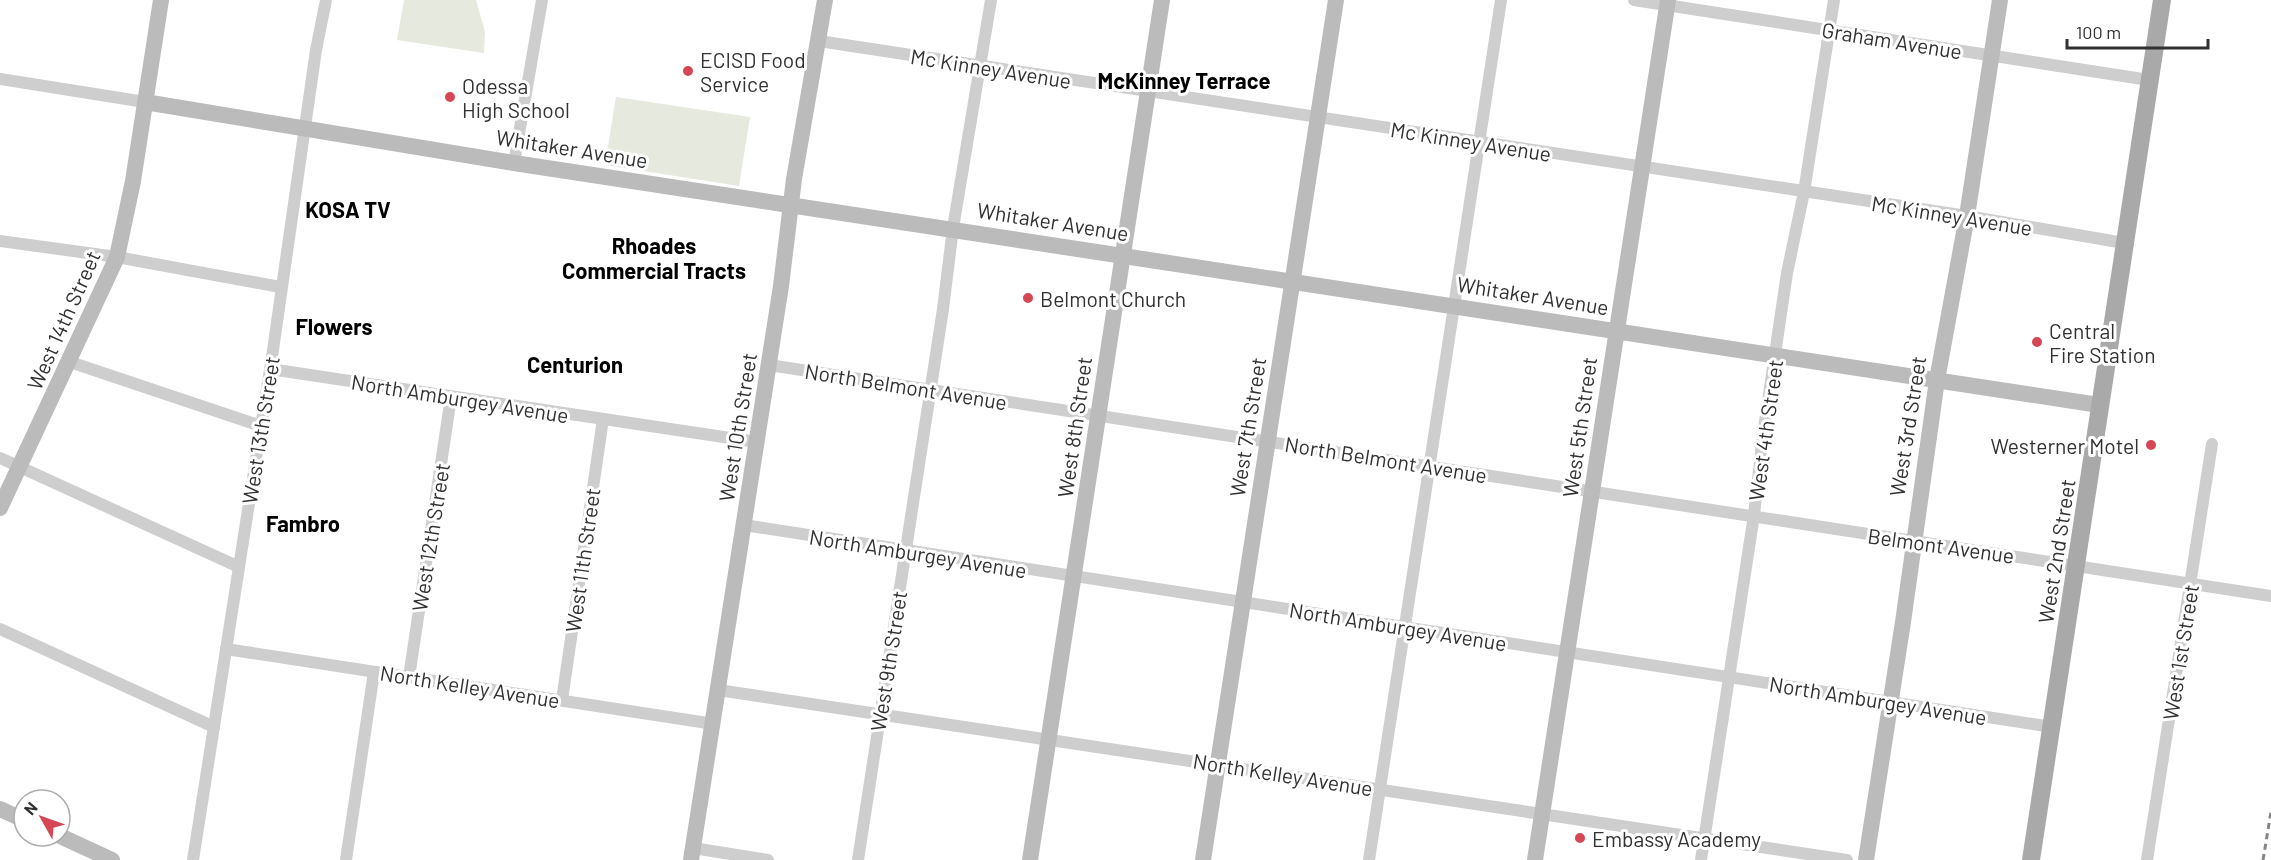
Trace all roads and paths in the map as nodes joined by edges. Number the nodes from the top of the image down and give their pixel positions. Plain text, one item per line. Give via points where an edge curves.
1 (161, 0) edge
2 (326, 0) edge
3 (542, 0) edge
4 (825, 0) edge
5 (991, 0) edge
6 (1162, 0) edge
7 (1336, 0) edge
8 (1501, 0) edge
9 (1634, 0) edge
10 (1834, 0) edge
11 (2000, 0) edge
12 (2162, 0) edge
13 (1667, 3) edge
14 (1830, 30) junction
15 (819, 41) junction
16 (1991, 55) junction
17 (981, 66) junction
18 (0, 79) edge
19 (2150, 80) junction
20 (1148, 92) junction
21 (145, 102) junction
22 (1318, 118) junction
23 (304, 128) junction
24 (1479, 143) junction
25 (514, 163) junction
26 (1642, 168) junction
27 (1804, 192) junction
28 (791, 204) junction
29 (1966, 216) junction
30 (953, 228) junction
31 (0, 241) edge
32 (2124, 243) junction
33 (1123, 255) junction
34 (117, 257) junction
35 (1291, 280) junction
36 (280, 287) junction
37 (1452, 306) junction
38 (1615, 330) junction
39 (1775, 356) junction
40 (70, 363) junction
41 (769, 365) junction
42 (270, 369) junction
43 (1937, 380) junction
44 (931, 389) junction
45 (451, 397) junction
46 (2099, 405) junction
47 (1098, 417) junction
48 (603, 419) junction
49 (261, 426) junction
50 (1268, 441) junction
51 (757, 442) junction
52 (2212, 444) dead end
53 (0, 458) edge
54 (20, 466) junction
55 (1430, 466) junction
56 (1592, 490) junction
57 (0, 508) edge
58 (1754, 515) junction
59 (744, 525) junction
60 (1912, 542) junction
61 (906, 550) junction
62 (2077, 565) junction
63 (239, 567) junction
64 (1074, 578) junction
65 (2191, 582) junction
66 (2271, 596) edge
67 (1243, 602) junction
68 (1405, 627) junction
69 (0, 629) edge
70 (226, 649) junction
71 (1567, 652) junction
72 (374, 672) junction
73 (409, 677) junction
74 (1729, 677) junction
75 (718, 690) junction
76 (562, 700) junction
77 (1891, 702) junction
78 (879, 714) junction
79 (714, 724) junction
80 (214, 727) junction
81 (2052, 727) junction
82 (1049, 738) junction
83 (1218, 764) junction
84 (1380, 789) junction
85 (1542, 813) junction
86 (1704, 838) junction
87 (72, 842) edge
88 (692, 854) edge
89 (112, 860) edge
90 (193, 860) edge
91 (346, 860) edge
92 (768, 860) edge
93 (858, 860) edge
94 (1030, 860) edge
95 (1203, 860) edge
96 (1369, 860) edge
97 (1535, 860) edge
98 (1701, 860) edge
99 (1847, 860) edge
100 (1866, 860) edge
101 (2031, 860) edge
102 (2147, 860) edge

1 - 21 street, West 14th Street
2 - 23 street, West 13th Street
3 - 25 street
4 - 15 street, West 10th Street
5 - 17 street, West 9th Street
6 - 20 street, West 8th Street
7 - 22 street, West 7th Street
8 - 24 street
9 - 13 street, Graham Avenue
10 - 14 street, West 4th Street
11 - 16 street, West 3rd Street
12 - 19 main road, West 2nd Street
13 - 14 street, Graham Avenue
13 - 26 street, West 5th Street
14 - 16 street, Graham Avenue
14 - 27 street, West 4th Street
15 - 17 street, Mc Kinney Avenue
15 - 28 street, West 10th Street
16 - 19 street, Graham Avenue
16 - 29 street, West 3rd Street
17 - 20 street, Mc Kinney Avenue
17 - 30 street, West 9th Street
18 - 21 street, Whitaker Avenue
19 - 32 main road, West 2nd Street
20 - 22 street, Mc Kinney Avenue
20 - 33 street, West 8th Street
21 - 23 street, Whitaker Avenue
21 - 34 street, West 14th Street
22 - 24 street, Mc Kinney Avenue
22 - 35 street, West 7th Street
23 - 25 street, Whitaker Avenue
23 - 36 street, West 13th Street
24 - 26 street, Mc Kinney Avenue
24 - 37 street
25 - 28 street, Whitaker Avenue
26 - 27 street, Mc Kinney Avenue
26 - 38 street, West 5th Street
27 - 29 street, Mc Kinney Avenue
27 - 39 street, West 4th Street
28 - 30 street, Whitaker Avenue
28 - 41 street, West 10th Street
29 - 32 street, Mc Kinney Avenue
29 - 43 street, West 3rd Street
30 - 33 street, Whitaker Avenue
30 - 44 street, West 9th Street
31 - 34 street
32 - 46 main road, West 2nd Street
33 - 35 street, Whitaker Avenue
33 - 47 street, West 8th Street
34 - 36 street
34 - 40 street, West 14th Street
35 - 37 street, Whitaker Avenue
35 - 50 street, West 7th Street
36 - 42 street, West 13th Street
37 - 38 street, Whitaker Avenue
37 - 55 street
38 - 39 street, Whitaker Avenue
38 - 56 street, West 5th Street
39 - 43 street, Whitaker Avenue
39 - 58 street, West 4th Street
40 - 49 street
40 - 54 street, West 14th Street
41 - 44 street, North Belmont Avenue
41 - 51 street, West 10th Street
42 - 45 street, North Amburgey Avenue
42 - 49 street, West 13th Street
43 - 46 street, Whitaker Avenue
43 - 60 street, West 3rd Street
44 - 47 street, North Belmont Avenue
44 - 61 street, West 9th Street
45 - 48 street, North Amburgey Avenue
45 - 73 street, West 12th Street
46 - 62 main road, West 2nd Street
47 - 50 street, North Belmont Avenue
47 - 64 street, West 8th Street
48 - 51 street, North Amburgey Avenue
48 - 76 street, West 11th Street
49 - 63 street, West 13th Street
50 - 55 street, North Belmont Avenue
50 - 67 street, West 7th Street
51 - 59 street, West 10th Street
52 - 65 street, West 1st Street
53 - 54 street
54 - 57 street, West 14th Street
54 - 63 street
55 - 56 street, North Belmont Avenue
55 - 68 street
56 - 58 street, North Belmont Avenue
56 - 71 street, West 5th Street
58 - 60 street, Belmont Avenue
58 - 74 street, West 4th Street
59 - 61 street, North Amburgey Avenue
59 - 75 street, West 10th Street
60 - 62 street, Belmont Avenue
60 - 77 street, West 3rd Street
61 - 64 street, North Amburgey Avenue
61 - 78 street, West 9th Street
62 - 65 street, Belmont Avenue
62 - 81 main road, West 2nd Street
63 - 70 street, West 13th Street
64 - 67 street, North Amburgey Avenue
64 - 82 street, West 8th Street
65 - 66 street, Belmont Avenue
65 - 102 street, West 1st Street
67 - 68 street, North Amburgey Avenue
67 - 83 street, West 7th Street
68 - 71 street, North Amburgey Avenue
68 - 84 street
69 - 80 street
70 - 72 street, North Kelley Avenue
70 - 80 street, West 13th Street
71 - 74 street, North Amburgey Avenue
71 - 85 street, West 5th Street
72 - 73 street, North Kelley Avenue
72 - 91 street
73 - 76 street, North Kelley Avenue
74 - 77 street, North Amburgey Avenue
74 - 86 street, West 4th Street
75 - 78 street, North Kelley Avenue
75 - 79 street, West 10th Street
76 - 79 street, North Kelley Avenue
77 - 81 street, North Amburgey Avenue
77 - 100 street, West 3rd Street
78 - 82 street, North Kelley Avenue
78 - 93 street, West 9th Street
79 - 88 street, West 10th Street
80 - 90 street, West 13th Street
81 - 101 main road, West 2nd Street
82 - 83 street, North Kelley Avenue
82 - 94 street, West 8th Street
83 - 84 street, North Kelley Avenue
83 - 95 street, West 7th Street
84 - 85 street, North Kelley Avenue
84 - 96 street
85 - 86 street, North Kelley Avenue
85 - 97 street, West 5th Street
86 - 98 street, West 4th Street
86 - 99 street, North Kelley Avenue
87 - 89 street
88 - 92 street

